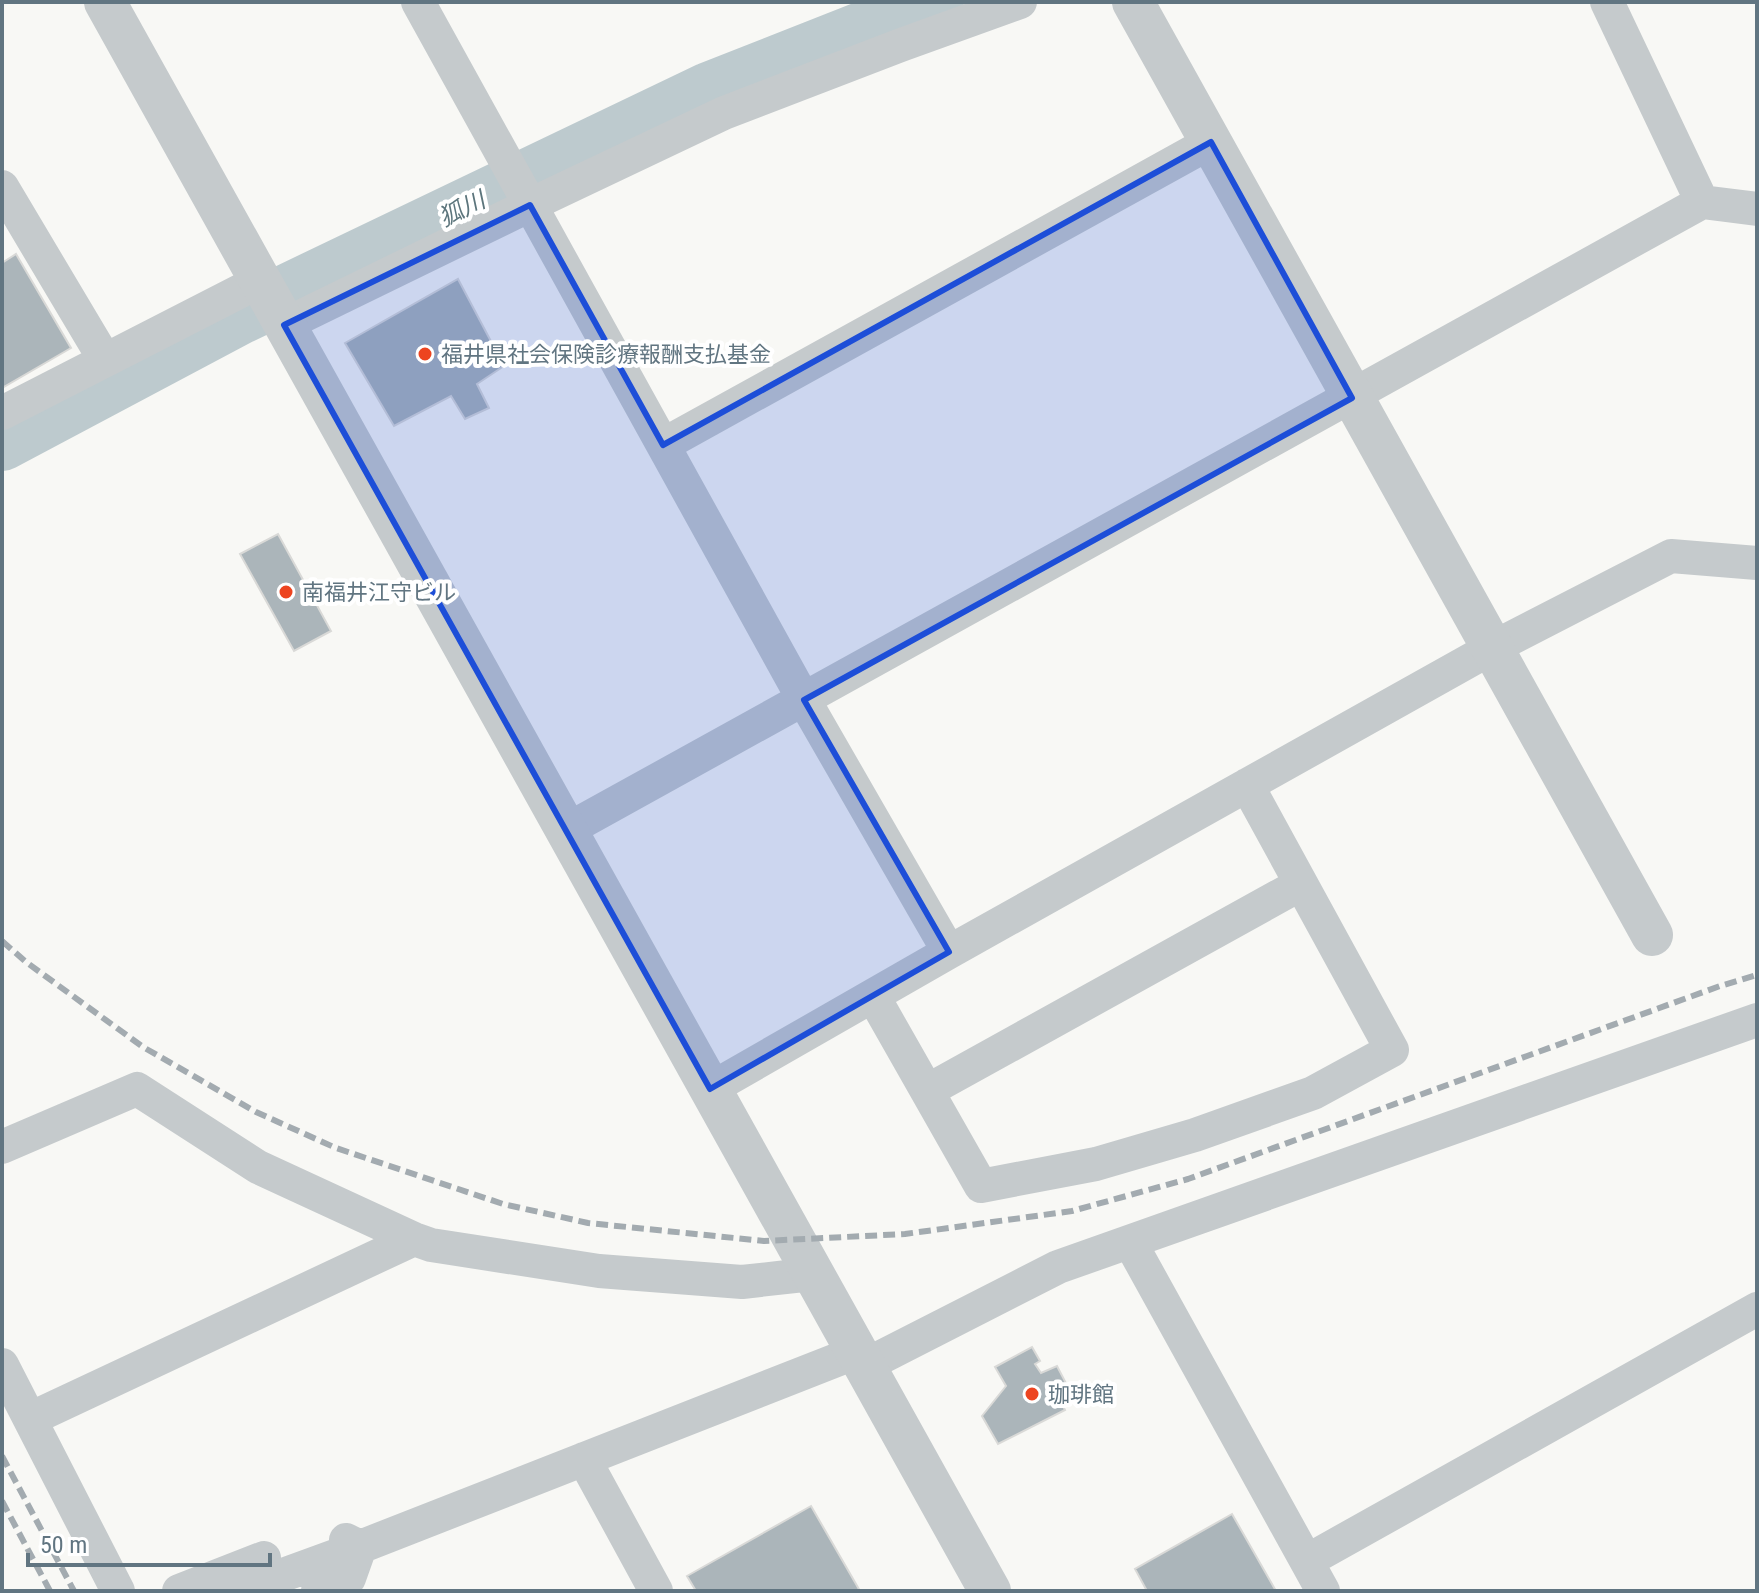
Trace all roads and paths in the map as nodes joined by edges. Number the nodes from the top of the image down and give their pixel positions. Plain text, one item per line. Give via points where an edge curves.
1 (105, 2) edge
2 (418, 2) edge
3 (1020, 2) edge
4 (1133, 2) edge
5 (1607, 2) edge
6 (1211, 142) junction
7 (2, 187) edge
8 (522, 190) junction
9 (1702, 202) junction
10 (1757, 209) edge
11 (272, 303) junction
12 (105, 360) junction
13 (1352, 398) junction
14 (2, 413) edge
15 (663, 445) junction
16 (1757, 563) edge
17 (1492, 648) junction
18 (804, 700) junction
19 (1247, 785) junction
20 (565, 831) junction
21 (1301, 884) junction
22 (1652, 935) dead end
23 (949, 952) junction
24 (873, 996) junction
25 (1757, 1020) edge
26 (710, 1089) junction
27 (927, 1091) junction
28 (2, 1147) edge
29 (414, 1239) junction
30 (1130, 1242) junction
31 (813, 1274) junction
32 (1757, 1309) edge
33 (860, 1359) junction
34 (2, 1365) edge
35 (30, 1419) junction
36 (584, 1459) junction
37 (360, 1547) junction
38 (1307, 1561) junction
39 (118, 1591) edge
40 (179, 1591) edge
41 (239, 1591) edge
42 (318, 1591) edge
43 (656, 1591) edge
44 (990, 1591) edge
45 (1323, 1591) edge

1 - 11 street
2 - 8 street
3 - 8 street
4 - 6 street
5 - 9 street
6 - 13 street
6 - 15 street
7 - 12 street
8 - 11 street
8 - 15 street
9 - 10 street
9 - 13 street
11 - 12 street
11 - 20 street
12 - 14 street
13 - 17 street
13 - 18 street
15 - 18 street
16 - 17 street via 1671,556
17 - 19 street
17 - 22 street
18 - 20 street
18 - 23 street
19 - 21 street
19 - 23 street
20 - 26 street
21 - 27 street
21 - 27 street via 1392,1050 1313,1093 1195,1135 1096,1164 981,1186
23 - 24 street
24 - 26 street
24 - 27 street
25 - 30 street
26 - 31 street
28 - 29 street via 137,1089 258,1167
29 - 31 street via 599,1271 742,1282
29 - 35 street
30 - 33 street via 1058,1267
30 - 38 street
31 - 33 street
32 - 38 street
33 - 36 street
33 - 44 street
34 - 35 street
35 - 39 street
36 - 37 street
36 - 43 street
37 - 40 street via 332,1532
37 - 41 street
37 - 42 street via 349,1578
38 - 45 street

